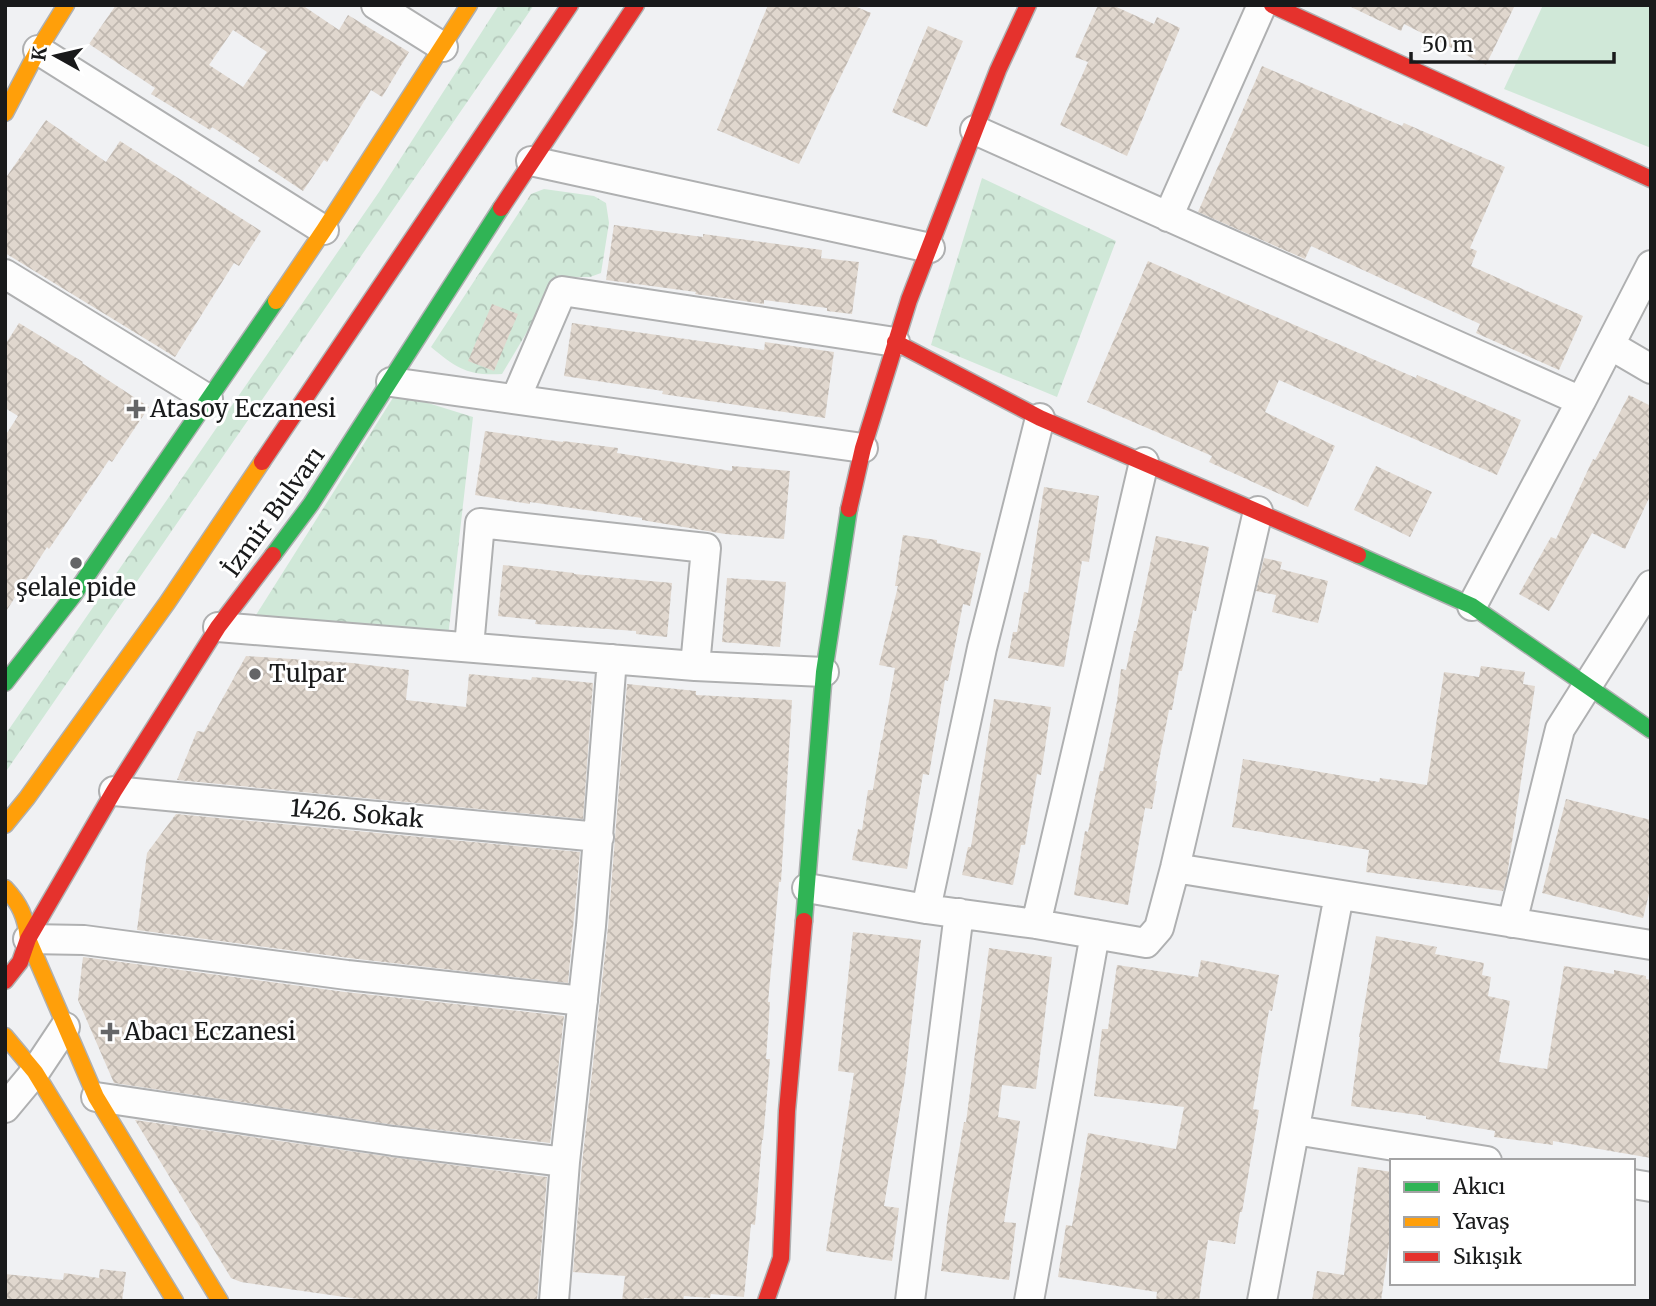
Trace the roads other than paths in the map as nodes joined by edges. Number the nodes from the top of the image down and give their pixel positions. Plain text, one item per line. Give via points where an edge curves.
1 (66, 5) edge
2 (376, 5) edge
3 (469, 5) edge
4 (570, 5) edge
5 (636, 5) edge
6 (1028, 5) edge
7 (1262, 5) edge
8 (1272, 5) edge
9 (443, 47) junction
10 (38, 50) junction
11 (5, 113) edge
12 (975, 130) junction
13 (531, 161) junction
14 (1651, 179) edge
15 (1168, 217) junction
16 (324, 230) junction
17 (930, 248) junction
18 (1651, 265) edge
19 (5, 274) edge
20 (895, 342) junction
21 (1610, 345) junction
22 (1651, 369) edge
23 (391, 382) junction
24 (516, 398) junction
25 (208, 399) junction
26 (1581, 401) junction
27 (1040, 418) junction
28 (863, 448) junction
29 (1144, 462) junction
30 (1258, 511) junction
31 (1651, 585) edge
32 (1472, 606) junction
33 (218, 627) junction
34 (469, 647) junction
35 (612, 659) junction
36 (695, 666) junction
37 (824, 672) junction
38 (5, 683) edge
39 (1586, 685) junction
40 (1651, 730) edge
41 (114, 792) junction
42 (5, 825) edge
43 (599, 837) junction
44 (1175, 868) junction
45 (5, 888) edge
46 (807, 888) junction
47 (1339, 895) junction
48 (926, 909) junction
49 (960, 913) junction
50 (1511, 923) junction
51 (1036, 924) junction
52 (1095, 934) junction
53 (28, 939) junction
54 (1651, 946) edge
55 (5, 981) edge
56 (583, 1001) junction
57 (65, 1027) junction
58 (5, 1036) edge
59 (35, 1072) junction
60 (96, 1097) junction
61 (5, 1108) edge
62 (1295, 1130) junction
63 (1475, 1159) edge
64 (565, 1162) junction
65 (175, 1301) edge
66 (220, 1301) edge
67 (554, 1301) edge
68 (766, 1301) edge
69 (910, 1301) edge
70 (1029, 1301) edge
71 (1262, 1301) edge

1 - 10 main road
2 - 9 street
3 - 9 main road
4 - 42 main road, İzmir Bulvarı via 175,591
5 - 13 main road, İzmir Bulvarı
6 - 12 main road
7 - 15 street
8 - 14 main road
9 - 16 main road
10 - 11 main road
10 - 16 street
12 - 15 street
12 - 17 main road
13 - 17 street
13 - 23 main road, İzmir Bulvarı
15 - 26 street
16 - 25 main road
17 - 20 main road
18 - 21 street
19 - 25 street
20 - 24 street via 562,291
20 - 27 main road
20 - 28 main road
21 - 22 street
21 - 26 street
23 - 24 street
23 - 33 main road, İzmir Bulvarı via 311,504
24 - 28 street
25 - 38 main road via 73,596
26 - 32 street
27 - 29 main road
27 - 48 street via 982,648
28 - 37 main road via 850,502
29 - 30 main road
29 - 51 street
30 - 32 main road
30 - 44 street
31 - 39 street
32 - 39 main road
33 - 34 street
33 - 41 main road, İzmir Bulvarı
34 - 35 street
34 - 36 street via 480,523 706,548
35 - 36 street
35 - 43 street
36 - 37 street
37 - 46 main road
39 - 40 main road
39 - 50 street via 1560,729
41 - 43 street, 1426. Sokak
41 - 53 main road, İzmir Bulvarı
43 - 56 street
44 - 47 street
44 - 52 street via 1159,928 1146,943
45 - 53 main road via 22,910
46 - 48 street
46 - 68 main road via 787,1111 781,1258
47 - 50 street
47 - 62 street
48 - 49 street
49 - 51 street
49 - 69 street
50 - 54 street
51 - 52 street
52 - 70 street
53 - 55 main road, İzmir Bulvarı via 25,956
53 - 56 street via 85,940
53 - 57 main road
56 - 64 street
57 - 59 street
57 - 60 main road
58 - 59 main road
59 - 61 street
59 - 65 main road
60 - 64 street
60 - 66 main road
62 - 63 street
62 - 71 street
64 - 67 street

